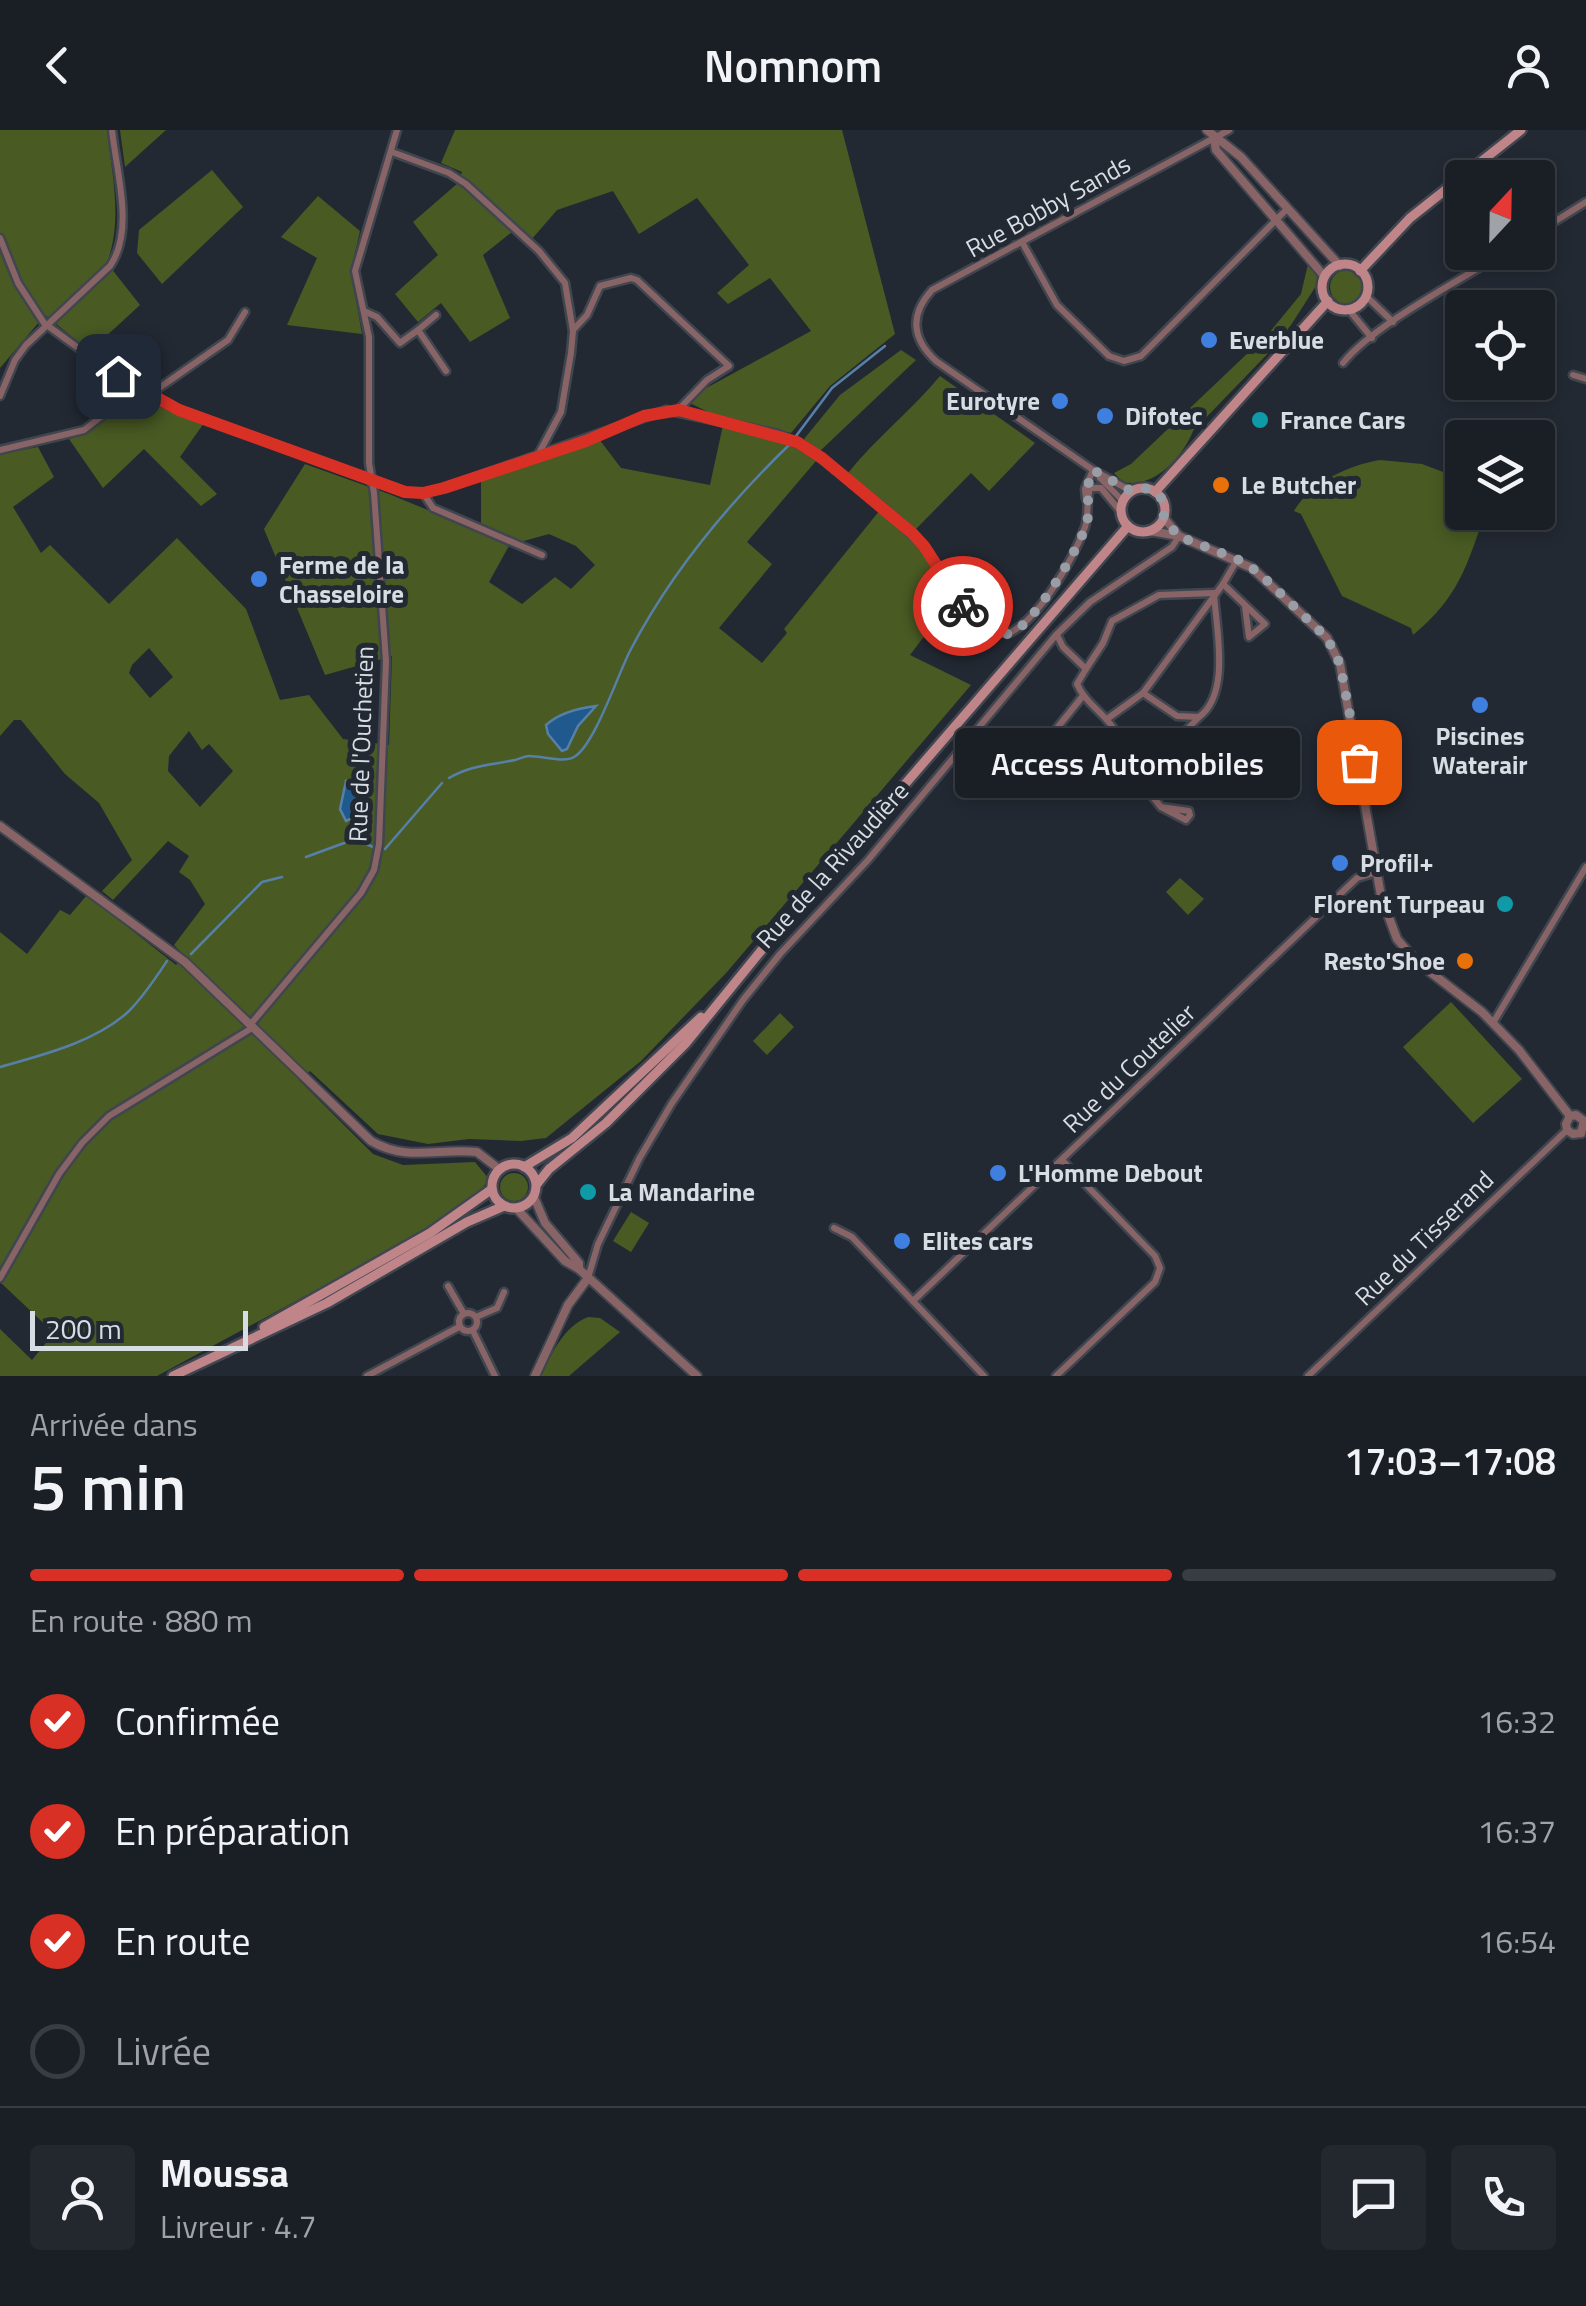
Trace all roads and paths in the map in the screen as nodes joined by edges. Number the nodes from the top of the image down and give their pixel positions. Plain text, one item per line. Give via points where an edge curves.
1 (112, 130) edge
2 (397, 130) edge
3 (1207, 130) edge
4 (1229, 130) edge
5 (1521, 130) edge
6 (1214, 138) junction
7 (392, 152) junction
8 (1586, 202) edge
9 (1287, 209) junction
10 (1276, 220) junction
11 (1555, 221) edge
12 (0, 238) edge
13 (1022, 242) junction
14 (1340, 266) junction
15 (1360, 270) junction
16 (1475, 270) edge
17 (1325, 277) junction
18 (1366, 296) junction
19 (1328, 302) junction
20 (1349, 310) junction
21 (365, 311) junction
22 (246, 312) dead end
23 (436, 316) dead end
24 (1393, 322) junction
25 (48, 326) junction
26 (418, 330) junction
27 (572, 331) junction
28 (1372, 338) junction
29 (1343, 363) dead end
30 (446, 371) dead end
31 (1573, 375) dead end
32 (1586, 379) edge
33 (138, 388) junction
34 (148, 395) junction
35 (0, 396) edge
36 (679, 410) junction
37 (0, 450) edge
38 (539, 454) junction
39 (1093, 470) junction
40 (372, 480) junction
41 (1131, 491) junction
42 (1156, 492) junction
43 (423, 493) junction
44 (1088, 505) junction
45 (1122, 507) junction
46 (1164, 518) junction
47 (1128, 526) junction
48 (1150, 530) junction
49 (1178, 536) junction
50 (542, 554) dead end
51 (1237, 559) junction
52 (1223, 584) junction
53 (1214, 593) junction
54 (1246, 606) junction
55 (1056, 634) junction
56 (1086, 669) junction
57 (1143, 692) junction
58 (1082, 697) junction
59 (1198, 717) junction
60 (1108, 719) junction
61 (1118, 734) junction
62 (1045, 743) dead end
63 (1174, 743) junction
64 (1136, 776) junction
65 (1160, 807) dead end
66 (0, 826) edge
67 (1586, 867) edge
68 (1377, 872) junction
69 (738, 979) junction
70 (1493, 1023) junction
71 (251, 1027) junction
72 (1570, 1116) junction
73 (1584, 1116) edge
74 (1567, 1130) junction
75 (1583, 1135) edge
76 (1062, 1160) junction
77 (524, 1166) junction
78 (499, 1169) junction
79 (536, 1184) junction
80 (492, 1189) junction
81 (534, 1197) junction
82 (504, 1206) junction
83 (517, 1208) junction
84 (834, 1228) dead end
85 (578, 1269) junction
86 (0, 1278) edge
87 (588, 1278) junction
88 (448, 1286) dead end
89 (504, 1292) dead end
90 (913, 1301) junction
91 (464, 1314) junction
92 (476, 1317) junction
93 (460, 1327) junction
94 (472, 1331) junction
95 (236, 1344) junction
96 (172, 1376) edge
97 (367, 1376) edge
98 (496, 1376) edge
99 (534, 1376) edge
100 (696, 1376) edge
101 (984, 1376) edge
102 (1056, 1376) edge
103 (1308, 1376) edge

1 - 25 street via 122,225 118,254
2 - 7 street, Rue de l'Ouchetien
3 - 6 street
4 - 6 street, Rue Bobby Sands
5 - 15 main road via 1410,218
6 - 9 street
6 - 10 street via 1216,150
6 - 13 street, Rue Bobby Sands
7 - 21 street, Rue de l'Ouchetien via 355,271
7 - 27 street via 466,184 539,252 566,283
8 - 11 street
9 - 10 street
9 - 14 street
10 - 13 street via 1142,356 1124,361 1109,356 1057,305
10 - 17 street
12 - 25 street via 18,284
13 - 39 street, Rue Bobby Sands via 932,290 914,321 916,338 936,360
14 - 15 main road
14 - 17 main road
15 - 18 main road via 1368,282
16 - 24 street
17 - 19 main road
18 - 20 main road
18 - 24 street
19 - 20 main road
19 - 42 main road
20 - 28 street
21 - 26 street via 400,343
21 - 40 street, Rue de l'Ouchetien
22 - 34 street via 228,340
23 - 26 street
24 - 28 street
25 - 33 street
25 - 35 street via 15,360
26 - 30 street
27 - 36 street via 600,286 637,280 729,366
27 - 38 street via 561,412
28 - 29 street
31 - 32 street
33 - 34 street
33 - 37 street via 84,430
34 - 40 street
36 - 38 street
36 - 44 street via 808,448 912,533 965,609 1007,634 1059,581 1087,523
38 - 43 street
39 - 41 street
39 - 44 street via 1084,488
39 - 45 street
40 - 43 street
40 - 71 street, Rue de l'Ouchetien via 386,661 374,870
41 - 42 main road
41 - 45 main road
42 - 46 main road
43 - 50 street via 433,508
44 - 45 street via 1095,486
45 - 47 main road
46 - 48 main road
46 - 49 street
47 - 48 main road
47 - 69 main road
48 - 49 street
49 - 51 street
49 - 55 street, Rue de la Rivaudière
51 - 52 street
51 - 68 street via 1327,638 1340,664
52 - 53 street
52 - 54 street
53 - 56 street via 1160,596 1112,621
53 - 57 street
53 - 59 street via 1218,692
54 - 54 street via 1247,622 1248,638 1265,624
55 - 56 street
55 - 87 street, Rue de la Rivaudière via 735,1011 640,1158
56 - 58 street via 1077,684
57 - 59 street via 1177,716
57 - 60 street
58 - 60 street
58 - 62 street
59 - 63 street
60 - 61 street
61 - 63 street
61 - 64 street via 1124,764
63 - 64 street
64 - 65 street
66 - 71 street via 185,962
67 - 70 street
68 - 70 street via 1398,939
68 - 76 street, Rue du Coutelier via 1357,878
69 - 77 main road via 600,1114
69 - 79 main road via 654,1078
70 - 72 street
71 - 78 street via 376,1144 412,1155 476,1152
71 - 86 street, Rue de l'Ouchetien via 109,1116 82,1143
72 - 73 street
72 - 74 street
73 - 75 street
74 - 75 street
74 - 103 street, Rue du Tisserand
76 - 90 street, Rue du Coutelier
76 - 102 street via 1160,1268 1155,1282
77 - 78 main road
77 - 79 main road
78 - 80 main road
79 - 81 main road
80 - 82 main road
80 - 95 main road via 430,1233
81 - 83 main road
81 - 85 street
82 - 83 main road
82 - 95 main road
83 - 85 street
84 - 90 street
85 - 87 street
87 - 99 street
87 - 100 street
88 - 91 street
89 - 92 street via 496,1308
90 - 101 street
91 - 92 street
91 - 93 street
92 - 94 street
93 - 94 street
93 - 97 street
94 - 98 street
95 - 96 main road

